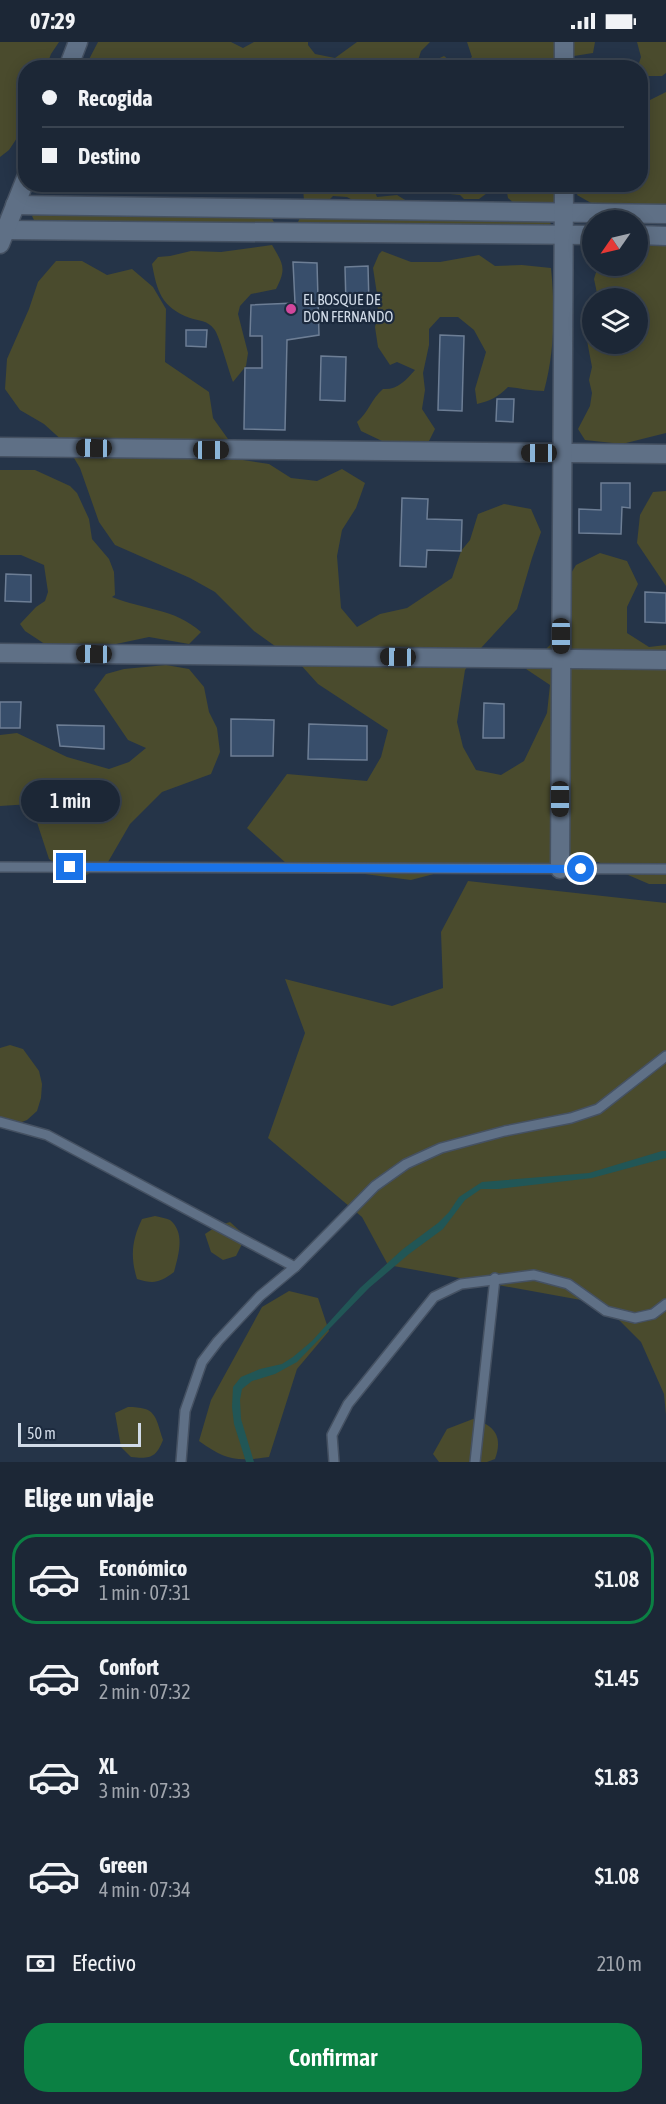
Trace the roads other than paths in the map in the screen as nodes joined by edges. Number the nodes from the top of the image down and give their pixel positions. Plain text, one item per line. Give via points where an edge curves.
1 (78, 42) edge
2 (564, 42) edge
3 (72, 60) edge
4 (564, 60) edge
5 (20, 192) edge
6 (564, 192) edge
7 (15, 206) junction
8 (287, 209) junction
9 (564, 212) junction
10 (666, 214) edge
11 (286, 232) junction
12 (563, 234) junction
13 (582, 235) edge
14 (648, 235) edge
15 (666, 236) edge
16 (3, 237) edge
17 (0, 447) edge
18 (562, 453) junction
19 (666, 454) edge
20 (0, 653) edge
21 (561, 659) junction
22 (666, 660) edge
23 (0, 867) edge
24 (560, 869) junction
25 (666, 869) edge
26 (666, 1056) edge
27 (0, 1122) edge
28 (295, 1267) junction
29 (495, 1278) junction
30 (666, 1304) edge
31 (181, 1462) edge
32 (334, 1462) edge
33 (475, 1462) edge

1 - 3 street
2 - 4 street
5 - 7 street
6 - 9 street
7 - 8 street
7 - 16 street
8 - 9 street
8 - 11 lane
9 - 10 street
9 - 12 street
11 - 12 street
11 - 16 street
12 - 13 street
12 - 18 street
14 - 15 street
17 - 18 street
18 - 19 street
18 - 21 street
20 - 21 street
21 - 22 street
21 - 24 street
23 - 24 lane
24 - 25 lane
26 - 28 lane via 598,1109 441,1148 406,1164 375,1186
27 - 28 lane via 47,1135
28 - 31 lane via 260,1296 202,1362 185,1411
29 - 30 lane via 534,1275 568,1284 606,1311 635,1318 653,1314
29 - 32 lane via 461,1284 434,1297 348,1404 332,1435
29 - 33 lane

